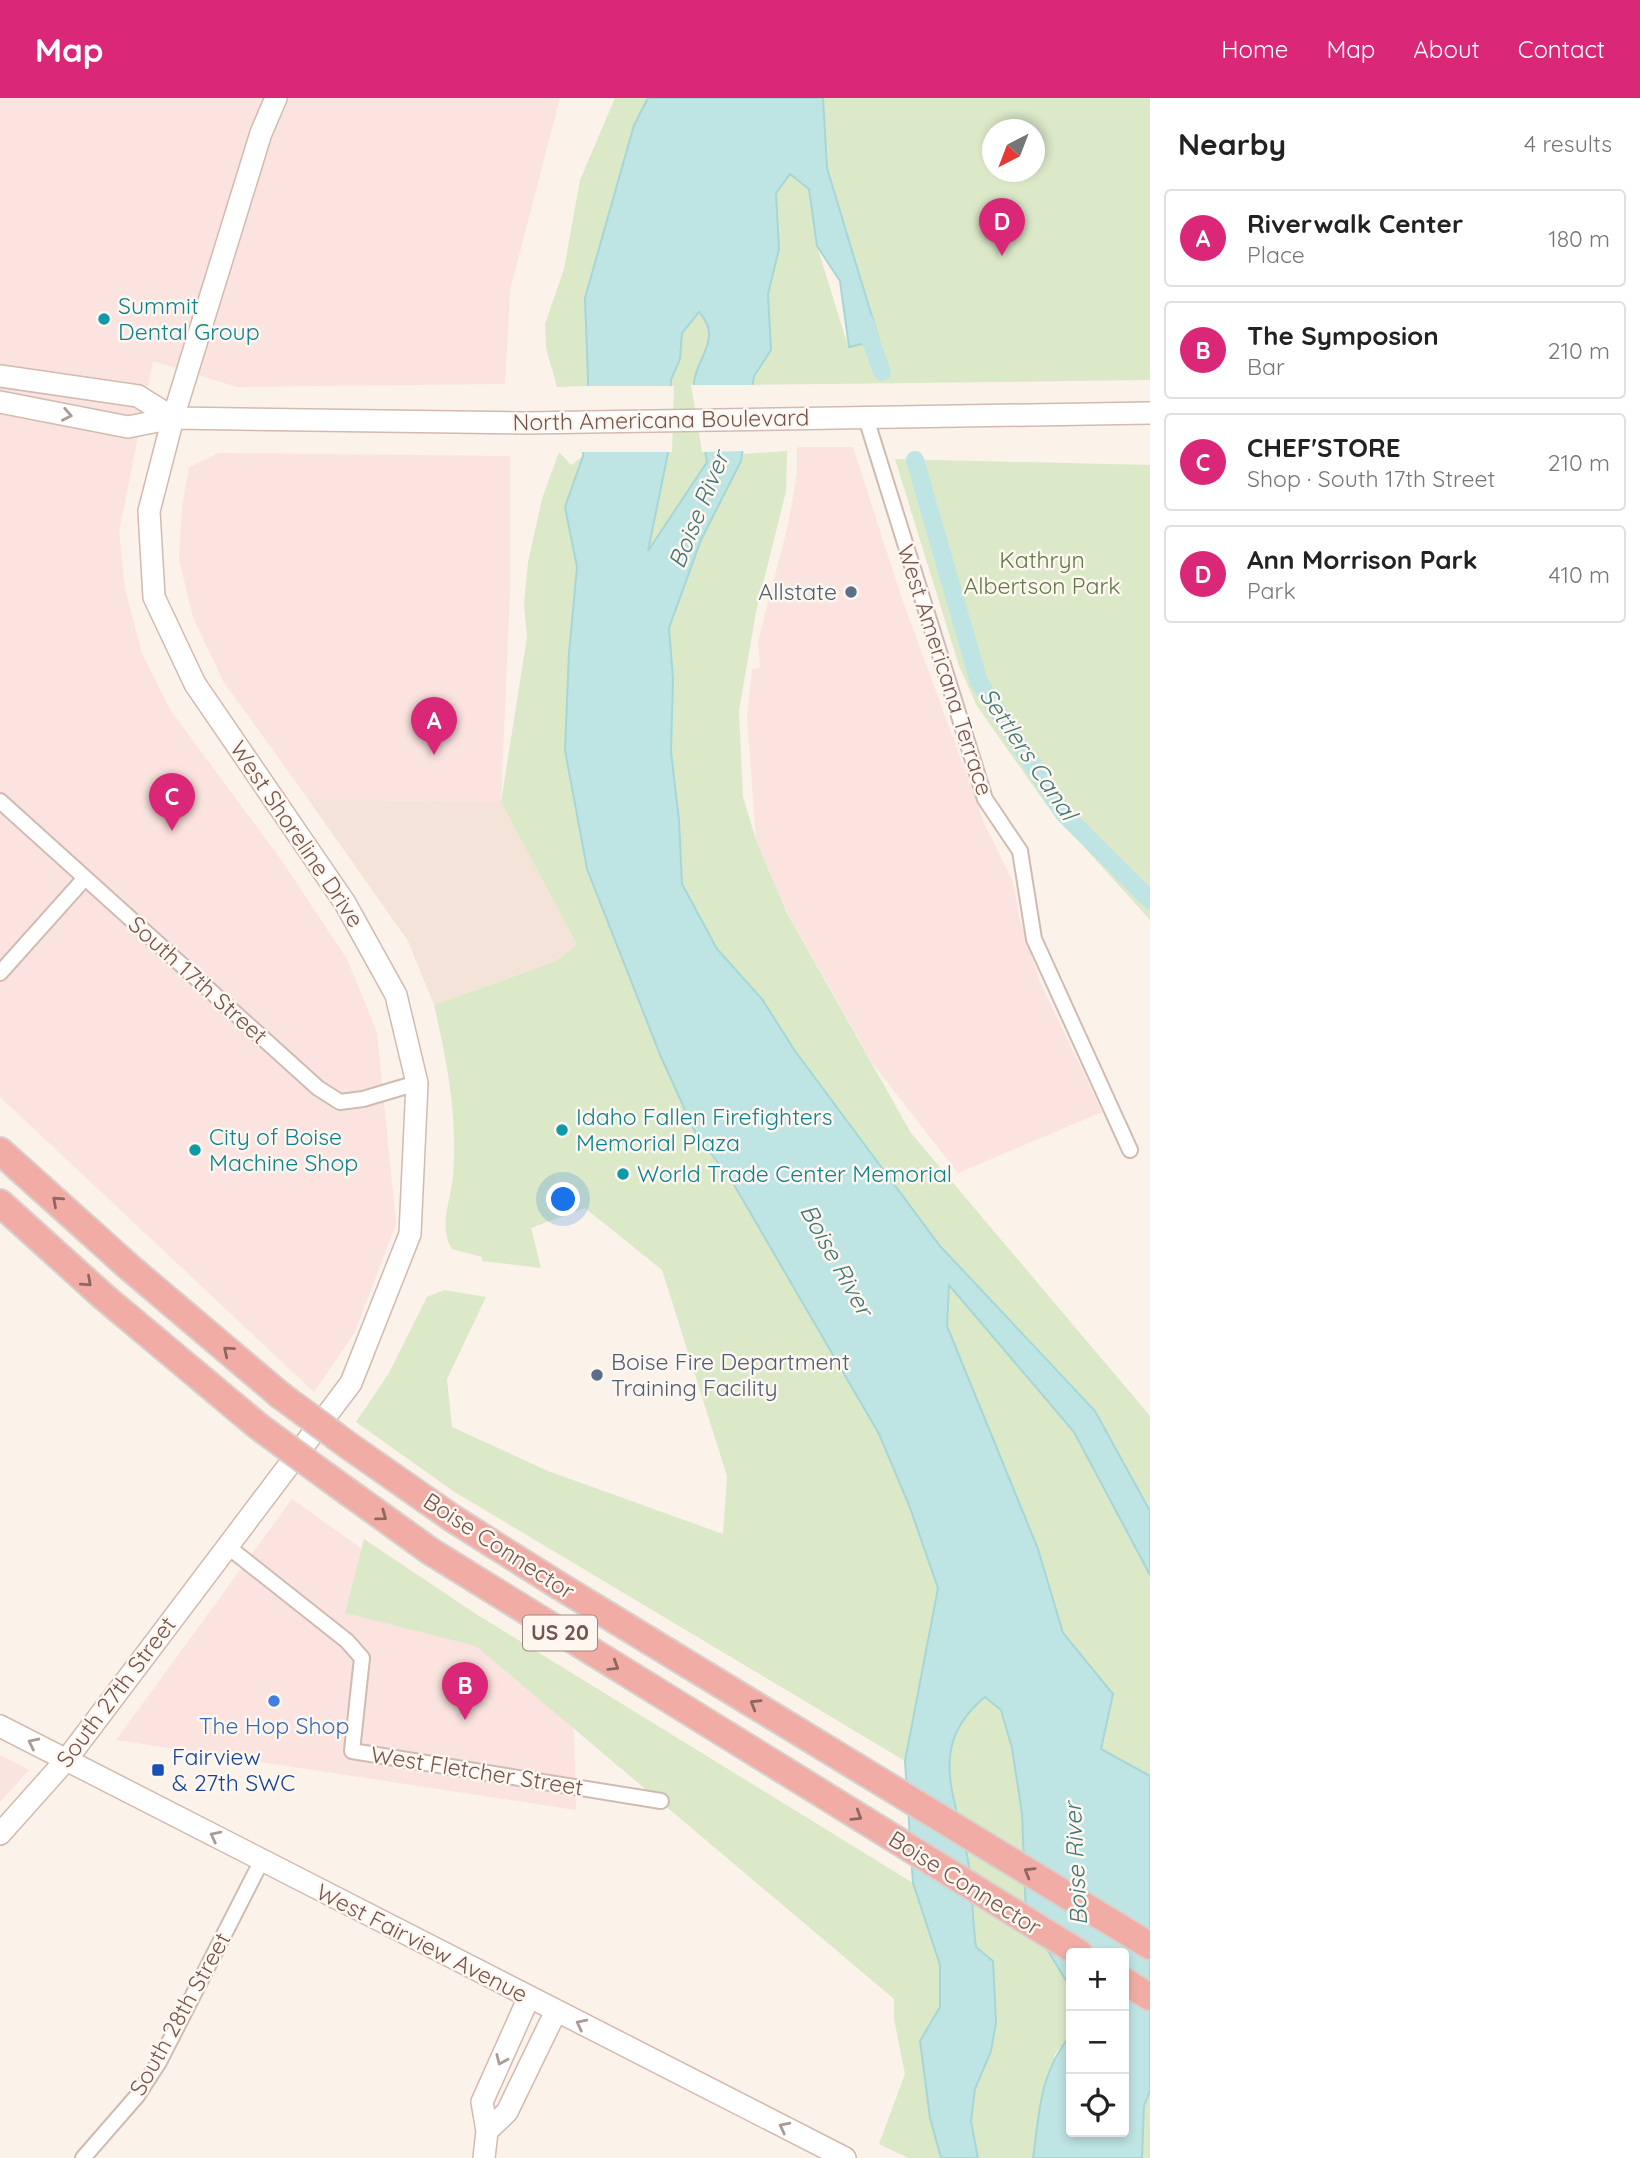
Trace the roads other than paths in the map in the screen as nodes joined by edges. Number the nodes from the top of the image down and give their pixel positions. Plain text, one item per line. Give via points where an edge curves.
1 (276, 98) edge
2 (0, 376) edge
3 (0, 402) edge
4 (1150, 413) edge
5 (865, 415) junction
6 (173, 418) junction
7 (0, 801) edge
8 (85, 878) junction
9 (0, 974) edge
10 (418, 1083) junction
11 (1130, 1150) dead end
12 (0, 1151) edge
13 (0, 1203) edge
14 (227, 1546) junction
15 (0, 1726) edge
16 (66, 1759) junction
17 (661, 1801) dead end
18 (0, 1835) edge
19 (262, 1860) junction
20 (1150, 1946) edge
21 (1071, 1948) edge
22 (1129, 1984) edge
23 (529, 1997) junction
24 (1150, 1997) edge
25 (556, 2011) junction
26 (487, 2131) junction
27 (83, 2158) edge
28 (484, 2158) edge
29 (845, 2158) edge

1 - 6 main road, West Shoreline Drive via 261,133
2 - 6 main road via 138,396
3 -> 6 main road, North Americana Boulevard via 128,427
4 - 5 main road, North Americana Boulevard
5 - 6 main road, North Americana Boulevard via 550,423
5 - 11 street, West Americana Terrace via 985,799 1020,851 1034,939
6 - 10 main road, West Shoreline Drive via 149,511 154,597 195,684 371,945 396,995
7 - 8 street, South 17th Street
8 - 9 street
8 - 10 street, South 17th Street via 308,1080 340,1102
10 - 14 main road, West Shoreline Drive via 410,1234 351,1383
20 -> 12 highway, Boise Connector / US 20, bridge via 452,1518 280,1395
13 -> 21 highway, Boise Connector / US 20, bridge via 258,1426 430,1551
14 - 16 main road, South 27th Street
14 - 17 street, West Fletcher Street via 347,1641 362,1658 352,1751
16 -> 15 main road, West Fairview Avenue
16 - 18 main road, South 27th Street
19 -> 16 main road, West Fairview Avenue
19 - 23 main road, West Fairview Avenue
19 - 27 street, South 28th Street via 159,2062 138,2096
22 - 24 highway
23 - 25 main road, West Fairview Avenue
23 -> 26 main road via 482,2102
25 - 26 main road via 507,2112
29 -> 25 main road, West Fairview Avenue
26 - 28 main road

